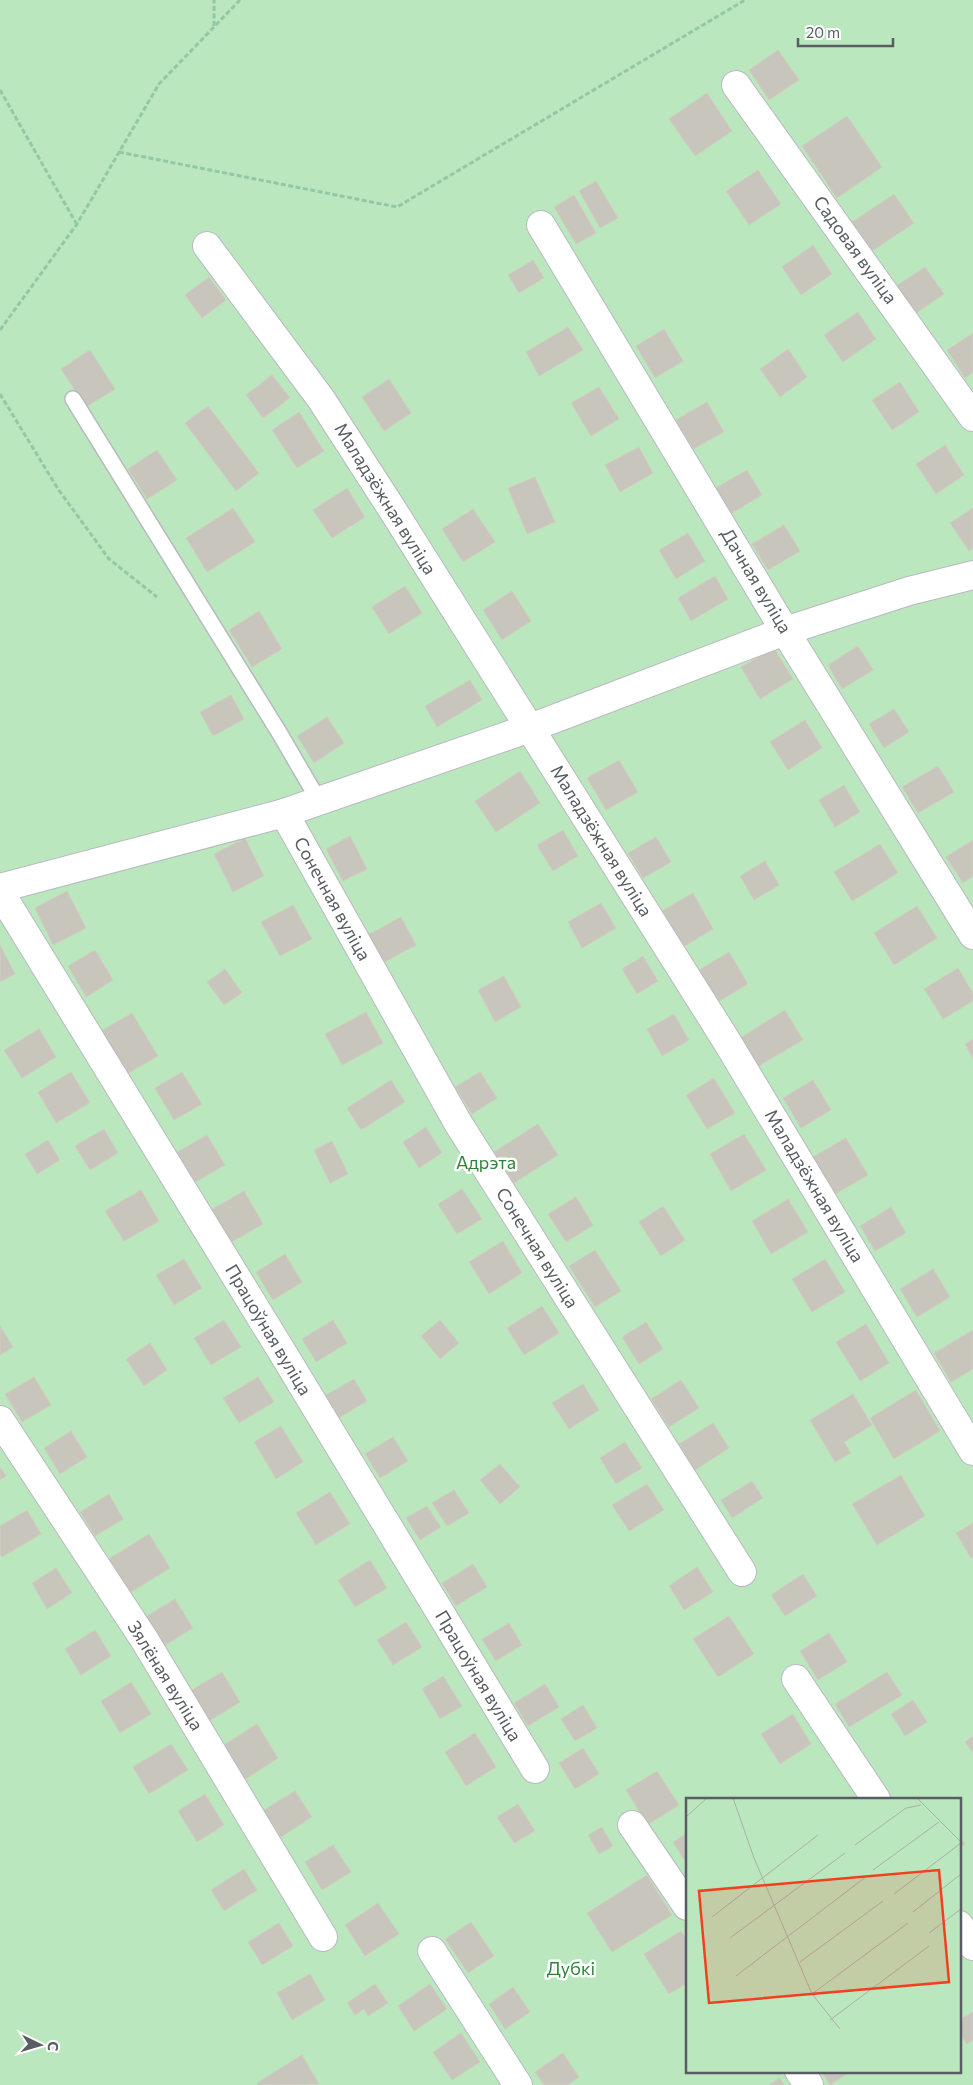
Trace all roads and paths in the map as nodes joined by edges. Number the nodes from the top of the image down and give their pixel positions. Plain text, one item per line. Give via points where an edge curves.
1 (214, 0) edge
2 (240, 0) edge
3 (745, 0) edge
4 (214, 26) junction
5 (736, 85) dead end
6 (0, 90) edge
7 (119, 152) junction
8 (77, 224) junction
9 (541, 226) dead end
10 (207, 246) dead end
11 (0, 330) edge
12 (0, 394) edge
13 (73, 399) dead end
14 (973, 417) edge
15 (973, 575) edge
16 (157, 597) dead end
17 (785, 631) junction
18 (530, 728) junction
19 (319, 801) junction
20 (284, 813) junction
21 (0, 890) edge
22 (973, 935) edge
23 (0, 1420) edge
24 (973, 1451) edge
25 (742, 1572) dead end
26 (796, 1679) dead end
27 (535, 1769) dead end
28 (875, 1798) edge
29 (632, 1825) dead end
30 (686, 1905) edge
31 (960, 1926) edge
32 (323, 1937) dead end
33 (973, 1946) edge
34 (432, 1951) dead end
35 (800, 2072) edge
36 (518, 2085) edge
37 (808, 2085) edge

1 - 4 path
2 - 4 path
3 - 7 path via 397,207
4 - 7 path via 158,84
5 - 14 street, Садовая вуліца
6 - 8 path
7 - 8 path
8 - 11 path
9 - 17 street, Дачная вуліца
10 - 18 street, Маладзёжная вуліца via 322,398
12 - 16 path via 58,489 109,559
13 - 19 lane
15 - 17 street via 909,591
17 - 18 street
17 - 22 street, Дачная вуліца
18 - 19 street
18 - 24 street, Маладзёжная вуліца via 726,1040
19 - 20 street
20 - 21 street
20 - 25 street, Сонечная вуліца via 458,1123
21 - 27 street, Працоўная вуліца
23 - 32 street, Зялёная вуліца via 144,1640
26 - 28 street
29 - 30 street
31 - 33 street
34 - 36 street
35 - 37 street

